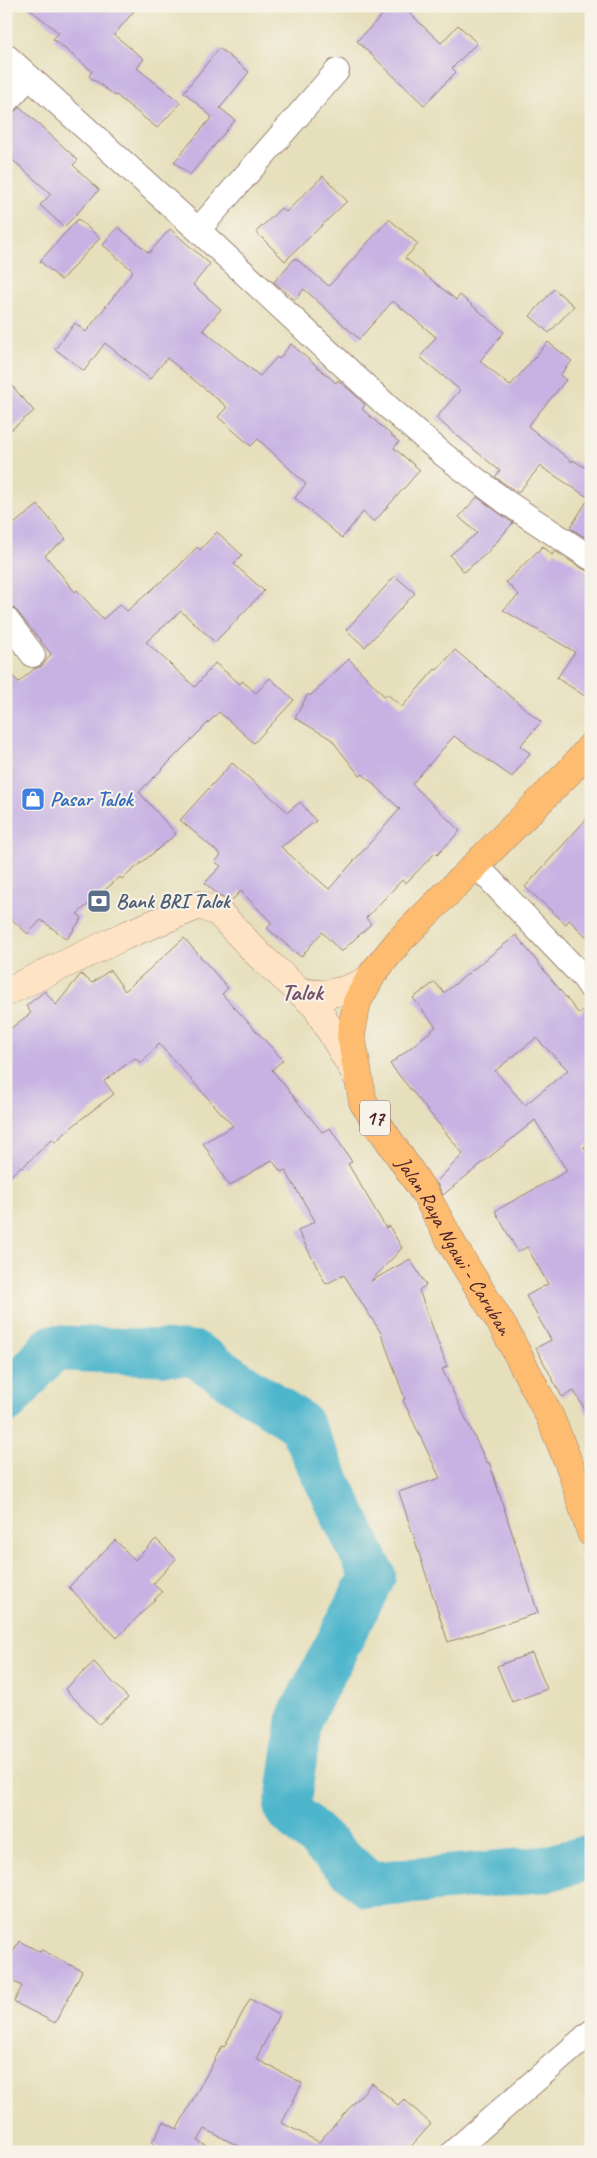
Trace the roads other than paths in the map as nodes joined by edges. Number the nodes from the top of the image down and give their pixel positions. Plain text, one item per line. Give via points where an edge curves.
1 (6, 56) edge
2 (337, 71) dead end
3 (29, 77) junction
4 (6, 102) edge
5 (198, 230) junction
6 (591, 558) edge
7 (6, 619) edge
8 (33, 655) dead end
9 (591, 746) edge
10 (476, 865) junction
11 (369, 979) junction
12 (591, 988) edge
13 (6, 992) edge
14 (302, 992) junction
15 (359, 1080) junction
16 (591, 1533) edge
17 (591, 2032) edge
18 (453, 2152) edge

1 - 3 street
2 - 5 street
3 - 4 street
3 - 5 street
5 - 6 street via 444,455 506,502
7 - 8 street
9 - 10 highway, Jalan Raya Ngawi - Caruban / 17
10 - 11 highway, Jalan Raya Ngawi - Caruban / 17 via 400,940
10 - 12 street
11 - 14 main road via 344,992 317,995
11 - 15 highway, Jalan Raya Ngawi - Caruban / 17 via 357,1002 351,1035
13 - 14 main road via 124,936 199,905 218,912 260,956
14 - 15 main road via 316,1006
15 - 16 highway, Jalan Raya Ngawi - Caruban / 17 via 363,1102 426,1195 514,1347 550,1417
17 - 18 street

